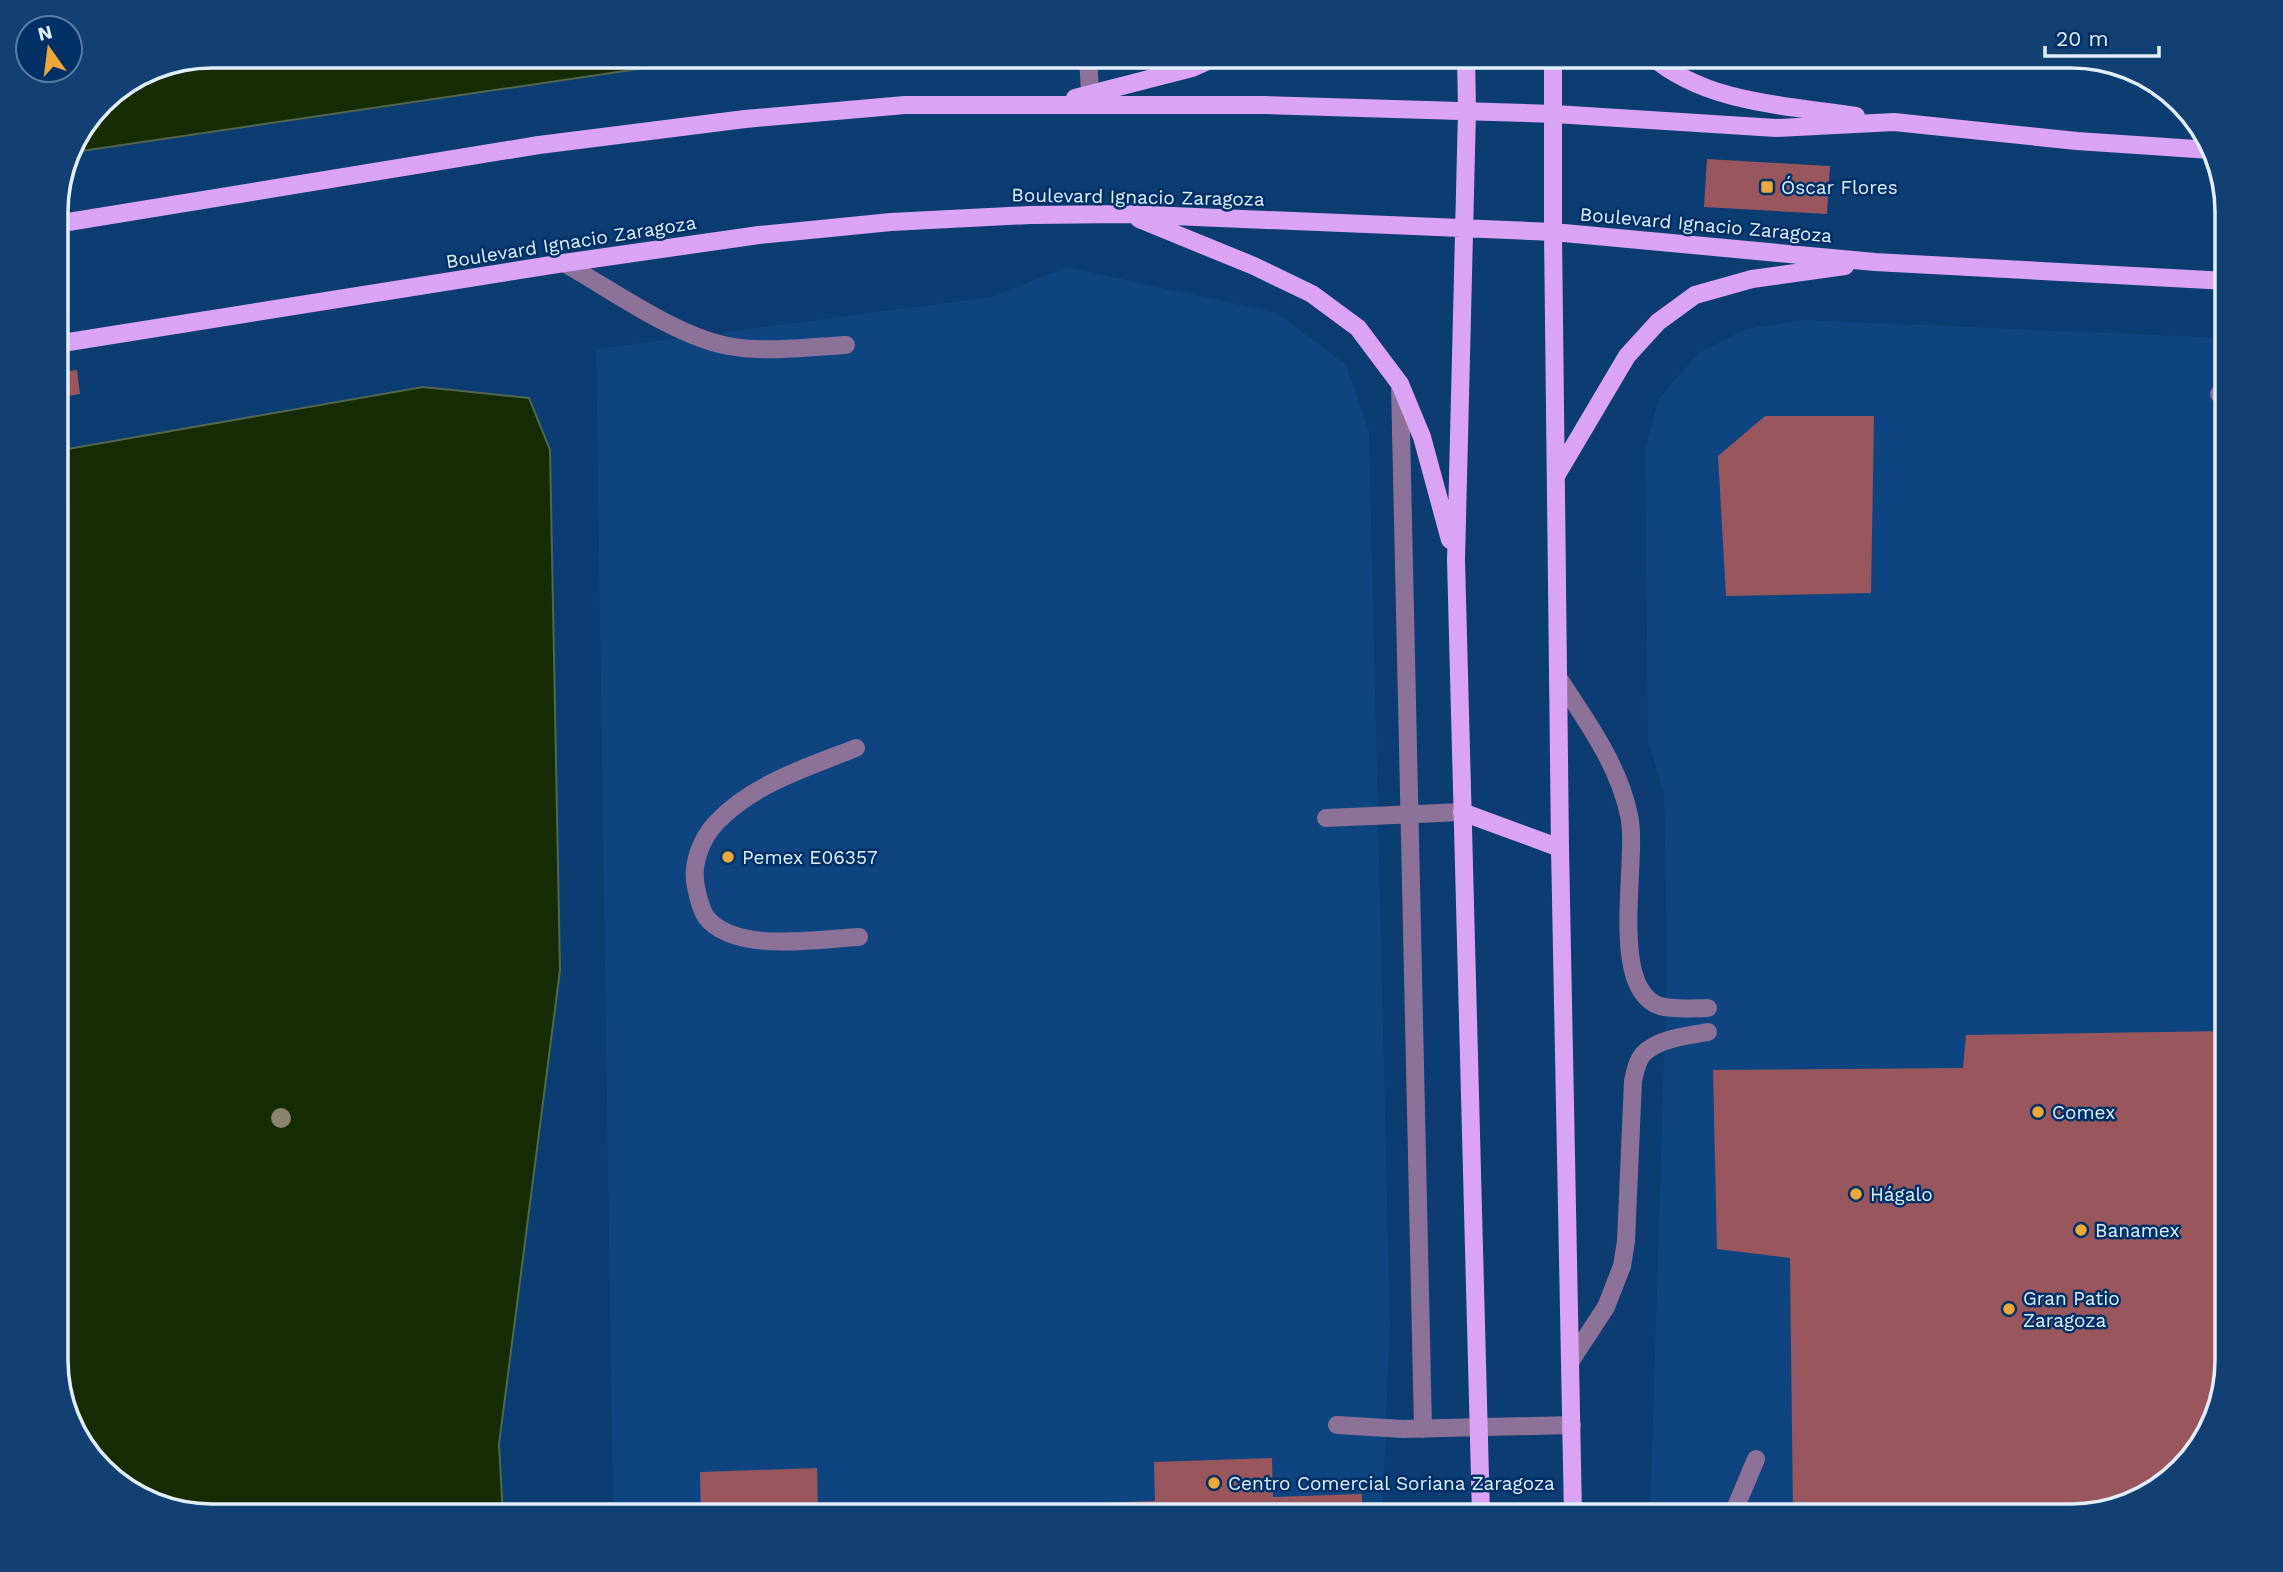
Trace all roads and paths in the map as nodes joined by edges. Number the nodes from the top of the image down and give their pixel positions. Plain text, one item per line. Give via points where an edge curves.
1 (1089, 68) edge
2 (1192, 68) edge
3 (1466, 68) edge
4 (1553, 68) edge
5 (1665, 68) edge
6 (1090, 93) junction
7 (1060, 103) junction
8 (1467, 111) junction
9 (1555, 114) junction
10 (1894, 122) junction
11 (2200, 149) edge
12 (1126, 214) junction
13 (69, 222) edge
14 (1463, 228) junction
15 (1553, 232) junction
16 (1875, 262) junction
17 (564, 263) junction
18 (2215, 280) edge
19 (69, 342) edge
20 (846, 345) dead end
21 (1400, 384) junction
22 (1556, 476) junction
23 (1455, 560) junction
24 (1558, 677) junction
25 (856, 748) dead end
26 (1462, 813) junction
27 (1409, 815) junction
28 (1326, 818) dead end
29 (1560, 848) junction
30 (859, 937) dead end
31 (1708, 1008) dead end
32 (1708, 1032) dead end
33 (1570, 1362) junction
34 (1572, 1425) junction
35 (1337, 1426) dead end
36 (1479, 1428) junction
37 (1423, 1429) junction
38 (1756, 1460) dead end
39 (1481, 1504) edge
40 (1573, 1504) edge
41 (1737, 1504) edge

1 - 6 lane
2 - 6 main road
3 - 8 main road
4 - 9 main road
5 - 10 main road via 1723,95
6 - 7 main road
7 - 8 main road
7 - 13 main road via 905,105 731,121 539,145
8 - 9 main road
8 - 14 main road
9 - 10 main road via 1776,128
9 - 15 main road
10 - 11 main road
12 - 14 main road, Boulevard Ignacio Zaragoza
12 - 17 main road, Boulevard Ignacio Zaragoza via 891,222 759,235
12 - 21 main road via 1312,294 1358,328
14 - 15 main road, Boulevard Ignacio Zaragoza
14 - 23 main road
15 - 16 main road, Boulevard Ignacio Zaragoza
15 - 22 main road
16 - 18 main road, Boulevard Ignacio Zaragoza
16 - 22 main road via 1752,279 1695,295 1658,322 1627,356
17 - 19 main road, Boulevard Ignacio Zaragoza
17 - 20 lane via 668,323 725,346
21 - 23 main road via 1422,436
21 - 27 lane
22 - 24 main road
23 - 26 main road
24 - 29 main road
24 - 31 lane via 1613,767 1625,797 1631,845 1629,952 1638,987 1658,1005
25 - 30 lane via 767,786 734,807 700,847 694,880 704,914 723,931 760,941
26 - 27 lane
26 - 29 main road
26 - 36 main road
27 - 28 lane
27 - 37 lane
29 - 33 main road
32 - 33 lane via 1671,1040 1642,1055 1633,1081 1622,1266 1606,1307
33 - 34 main road
34 - 36 lane
34 - 40 main road
35 - 37 lane
36 - 37 lane
36 - 39 main road
38 - 41 lane

